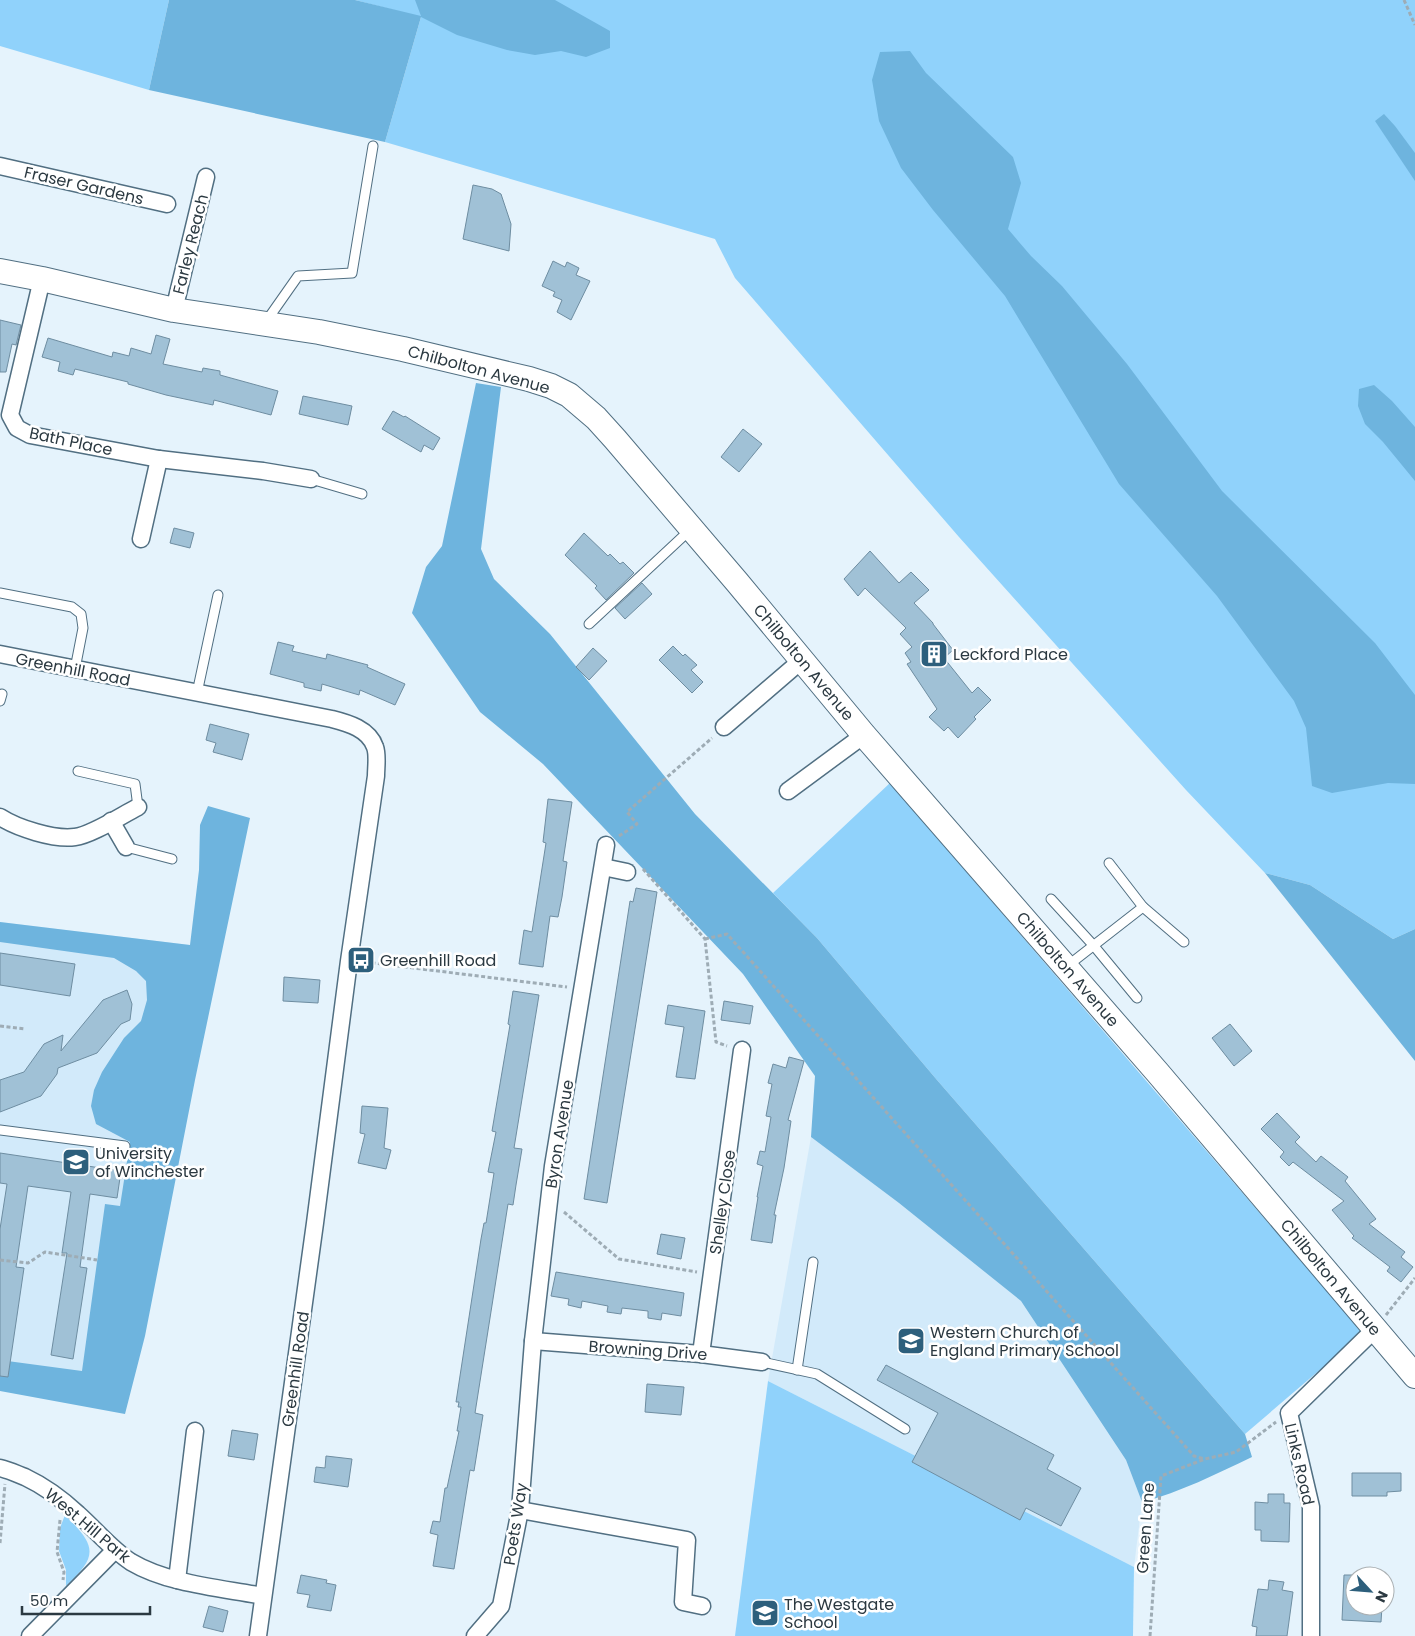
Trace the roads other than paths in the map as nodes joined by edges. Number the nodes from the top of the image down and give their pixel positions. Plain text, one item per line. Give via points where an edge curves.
1 (373, 146) dead end
2 (0, 166) edge
3 (206, 177) dead end
4 (167, 204) dead end
5 (0, 271) edge
6 (42, 279) junction
7 (174, 310) junction
8 (265, 323) junction
9 (159, 459) junction
10 (310, 480) joint
11 (362, 494) dead end
12 (691, 528) junction
13 (141, 539) dead end
14 (0, 593) edge
15 (218, 595) dead end
16 (588, 624) dead end
17 (0, 654) edge
18 (802, 660) junction
19 (75, 669) junction
20 (198, 693) junction
21 (724, 727) road end
22 (864, 735) junction
23 (78, 771) dead end
24 (788, 791) dead end
25 (138, 807) joint
26 (0, 817) edge
27 (111, 821) junction
28 (606, 845) road end
29 (126, 847) joint
30 (172, 858) dead end
31 (1109, 863) dead end
32 (603, 867) junction
33 (626, 872) road end
34 (1052, 899) dead end
35 (1143, 907) junction
36 (1184, 942) dead end
37 (1094, 946) junction
38 (1066, 967) junction
39 (1137, 998) dead end
40 (742, 1050) road end
41 (0, 1130) edge
42 (125, 1146) dead end
43 (813, 1262) dead end
44 (1375, 1329) junction
45 (533, 1342) junction
46 (701, 1354) junction
47 (762, 1362) joint
48 (797, 1370) junction
49 (1415, 1376) edge
50 (528, 1402) joint
51 (905, 1429) dead end
52 (195, 1431) dead end
53 (3, 1469) edge
54 (520, 1510) junction
55 (114, 1550) junction
56 (177, 1580) junction
57 (263, 1596) junction
58 (702, 1606) dead end
59 (30, 1636) edge
60 (258, 1636) edge
61 (475, 1636) edge
62 (1310, 1636) edge

1 - 8 lane via 352,273 298,276
2 - 4 street, Fraser Gardens
3 - 7 street, Farley Reach
5 - 6 main road, Chilbolton Avenue
6 - 7 main road, Chilbolton Avenue
6 - 9 street, Bath Place via 10,416 17,428 30,435
7 - 8 main road, Chilbolton Avenue
8 - 12 main road, Chilbolton Avenue via 403,349 551,386 569,395 596,418
9 - 10 street, Bath Place
9 - 13 street
10 - 11 lane
12 - 16 lane
12 - 18 main road, Chilbolton Avenue
14 - 19 lane via 72,607 81,614 83,628
15 - 20 lane
17 - 19 street, Greenhill Road
18 - 21 street
18 - 22 main road, Chilbolton Avenue
19 - 20 street, Greenhill Road
20 - 57 street, Greenhill Road via 346,723 365,732 375,746 376,776
22 - 24 street
22 - 38 main road, Chilbolton Avenue
23 - 25 lane via 135,784
25 - 27 street
26 - 27 street via 15,826 67,837 90,832
27 - 29 street
28 - 32 street, Byron Avenue
29 - 30 lane
31 - 35 lane
32 - 33 street
32 - 45 street, Byron Avenue via 553,1166
34 - 37 lane
35 - 36 lane
35 - 37 lane
37 - 38 lane
37 - 39 lane
38 - 44 main road, Chilbolton Avenue
40 - 46 street, Shelley Close
41 - 42 lane
43 - 48 lane
44 - 49 main road, Chilbolton Avenue
44 - 62 street, Links Road via 1289,1413 1311,1507
45 - 46 street, Browning Drive
45 - 50 street, Byron Avenue
46 - 47 street, Browning Drive
47 - 48 lane
48 - 51 lane via 817,1374
50 - 54 street, Poets Way
52 - 56 street
53 - 55 street, West Hill Park via 35,1482 63,1502
54 - 58 street via 687,1540 683,1602
54 - 61 street, Poets Way via 501,1606
55 - 56 street, West Hill Park via 144,1568
55 - 59 street
56 - 57 street, West Hill Park
57 - 60 street, Greenhill Road

